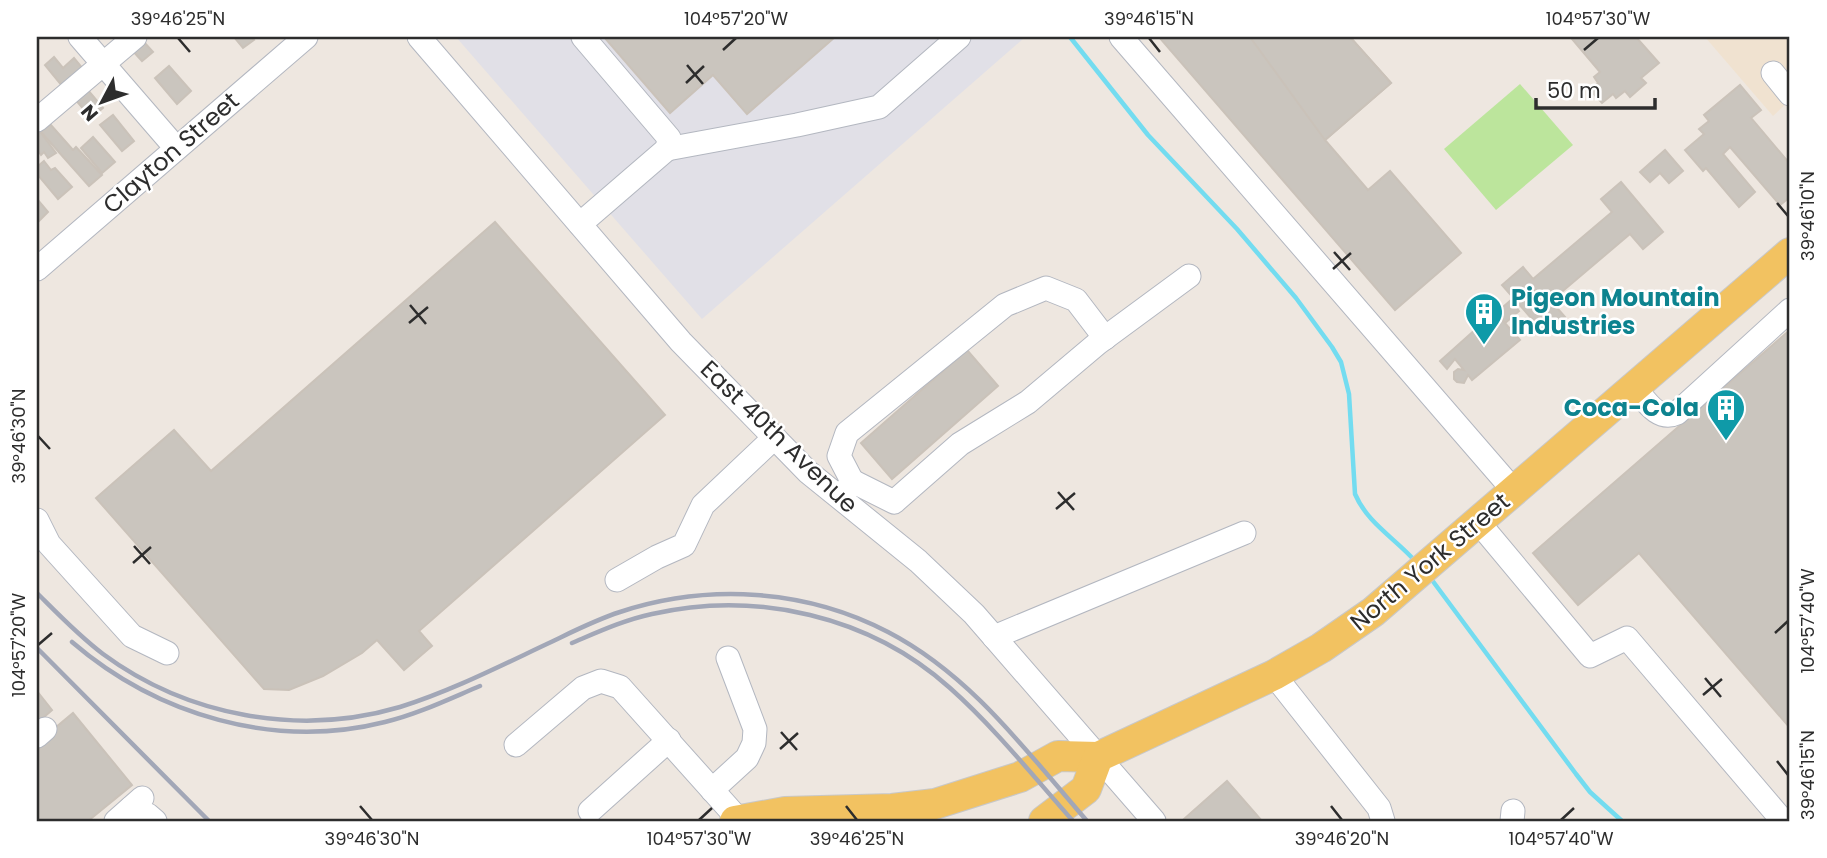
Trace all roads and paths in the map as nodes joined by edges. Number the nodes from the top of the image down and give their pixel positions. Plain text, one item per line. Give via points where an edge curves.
1 (80, 37) edge
2 (135, 37) edge
3 (306, 37) edge
4 (418, 37) edge
5 (583, 37) edge
6 (959, 37) edge
7 (1121, 37) edge
8 (102, 62) junction
9 (1773, 74) dead end
10 (1790, 94) edge
11 (37, 120) edge
12 (176, 148) junction
13 (667, 149) junction
14 (580, 224) junction
15 (1790, 253) edge
16 (37, 269) edge
17 (1189, 276) dead end
18 (1790, 310) edge
19 (1105, 338) junction
20 (1635, 388) junction
21 (774, 438) junction
22 (846, 491) junction
23 (1515, 492) junction
24 (37, 520) edge
25 (1479, 523) junction
26 (1244, 533) dead end
27 (617, 580) dead end
28 (993, 637) junction
29 (167, 653) dead end
30 (728, 658) dead end
31 (1274, 675) junction
32 (669, 740) junction
33 (516, 745) dead end
34 (1098, 757) junction
35 (712, 790) junction
36 (130, 809) edge
37 (590, 811) dead end
38 (155, 821) edge
39 (738, 821) edge
40 (1044, 821) edge
41 (1154, 821) edge
42 (1384, 821) edge
43 (1783, 821) edge

1 - 8 street
2 - 8 street
3 - 12 street, Clayton Street
4 - 14 street, East 40th Avenue
5 - 13 street via 668,138
6 - 13 street via 879,107
7 - 23 street
8 - 11 street
8 - 12 street
9 - 10 street
12 - 16 street, Clayton Street
13 - 14 street
14 - 21 street, East 40th Avenue via 681,342
15 - 20 main road, North York Street
17 - 19 street
18 - 20 street via 1676,413 1657,413
19 - 22 street via 1028,402 960,444 894,502
19 - 22 street via 1076,300 1046,288 1005,305 846,433 839,456
20 - 23 main road, North York Street
21 - 22 street, East 40th Avenue
21 - 27 street via 703,505 684,545
22 - 28 street, East 40th Avenue
23 - 25 main road, North York Street
24 - 29 street via 49,544 132,636
25 - 31 main road, North York Street via 1389,600 1321,649
25 - 43 street via 1590,656 1627,639
26 - 28 street
28 - 34 street, East 40th Avenue
30 - 35 street via 755,729 754,743 747,758
31 - 34 main road, North York Street
31 - 42 street via 1379,808
32 - 33 street via 620,687 601,681 583,688
32 - 35 street
32 - 37 street
34 - 39 main road via 1058,756 1020,777 935,804 785,812
34 - 40 main road via 1086,789
34 - 41 street, East 40th Avenue
35 - 39 street
36 - 38 street

